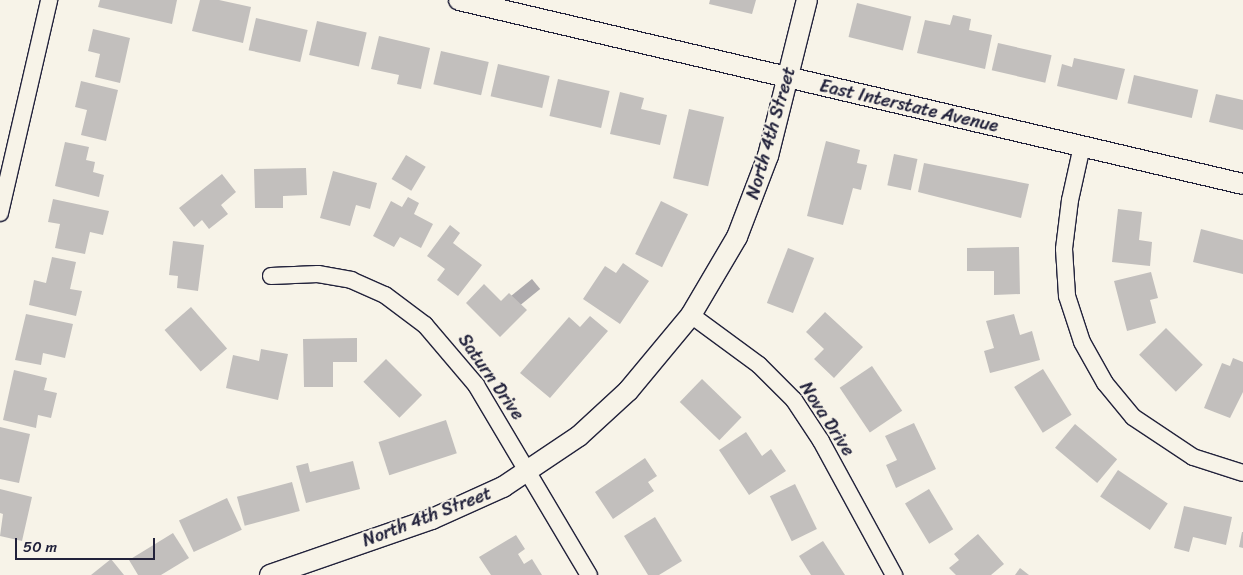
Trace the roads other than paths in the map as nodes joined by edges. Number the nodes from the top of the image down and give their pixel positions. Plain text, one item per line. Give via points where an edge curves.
1 (49, 0) edge
2 (459, 0) edge
3 (806, 0) edge
4 (788, 77) junction
5 (1082, 146) junction
6 (1243, 184) edge
7 (0, 213) edge
8 (271, 276) dead end
9 (691, 315) junction
10 (529, 472) junction
11 (1243, 473) edge
12 (270, 575) edge
13 (589, 575) edge
14 (894, 575) edge

1 - 7 street
2 - 4 street, East Interstate Avenue
3 - 4 street, North 4th Street
4 - 5 street, East Interstate Avenue
4 - 9 street, North 4th Street via 768,156 749,207 721,268
5 - 6 street, East Interstate Avenue
5 - 11 street via 1070,200 1064,249 1067,296 1082,342 1105,383 1133,417 1193,457
8 - 10 street, Saturn Drive via 318,274 344,278 367,286 407,311 462,364
9 - 10 street, North 4th Street via 628,391 579,436
9 - 14 street, Nova Drive via 759,365 794,400 822,441
10 - 12 street, North 4th Street via 490,494 432,519
10 - 13 street, Saturn Drive

